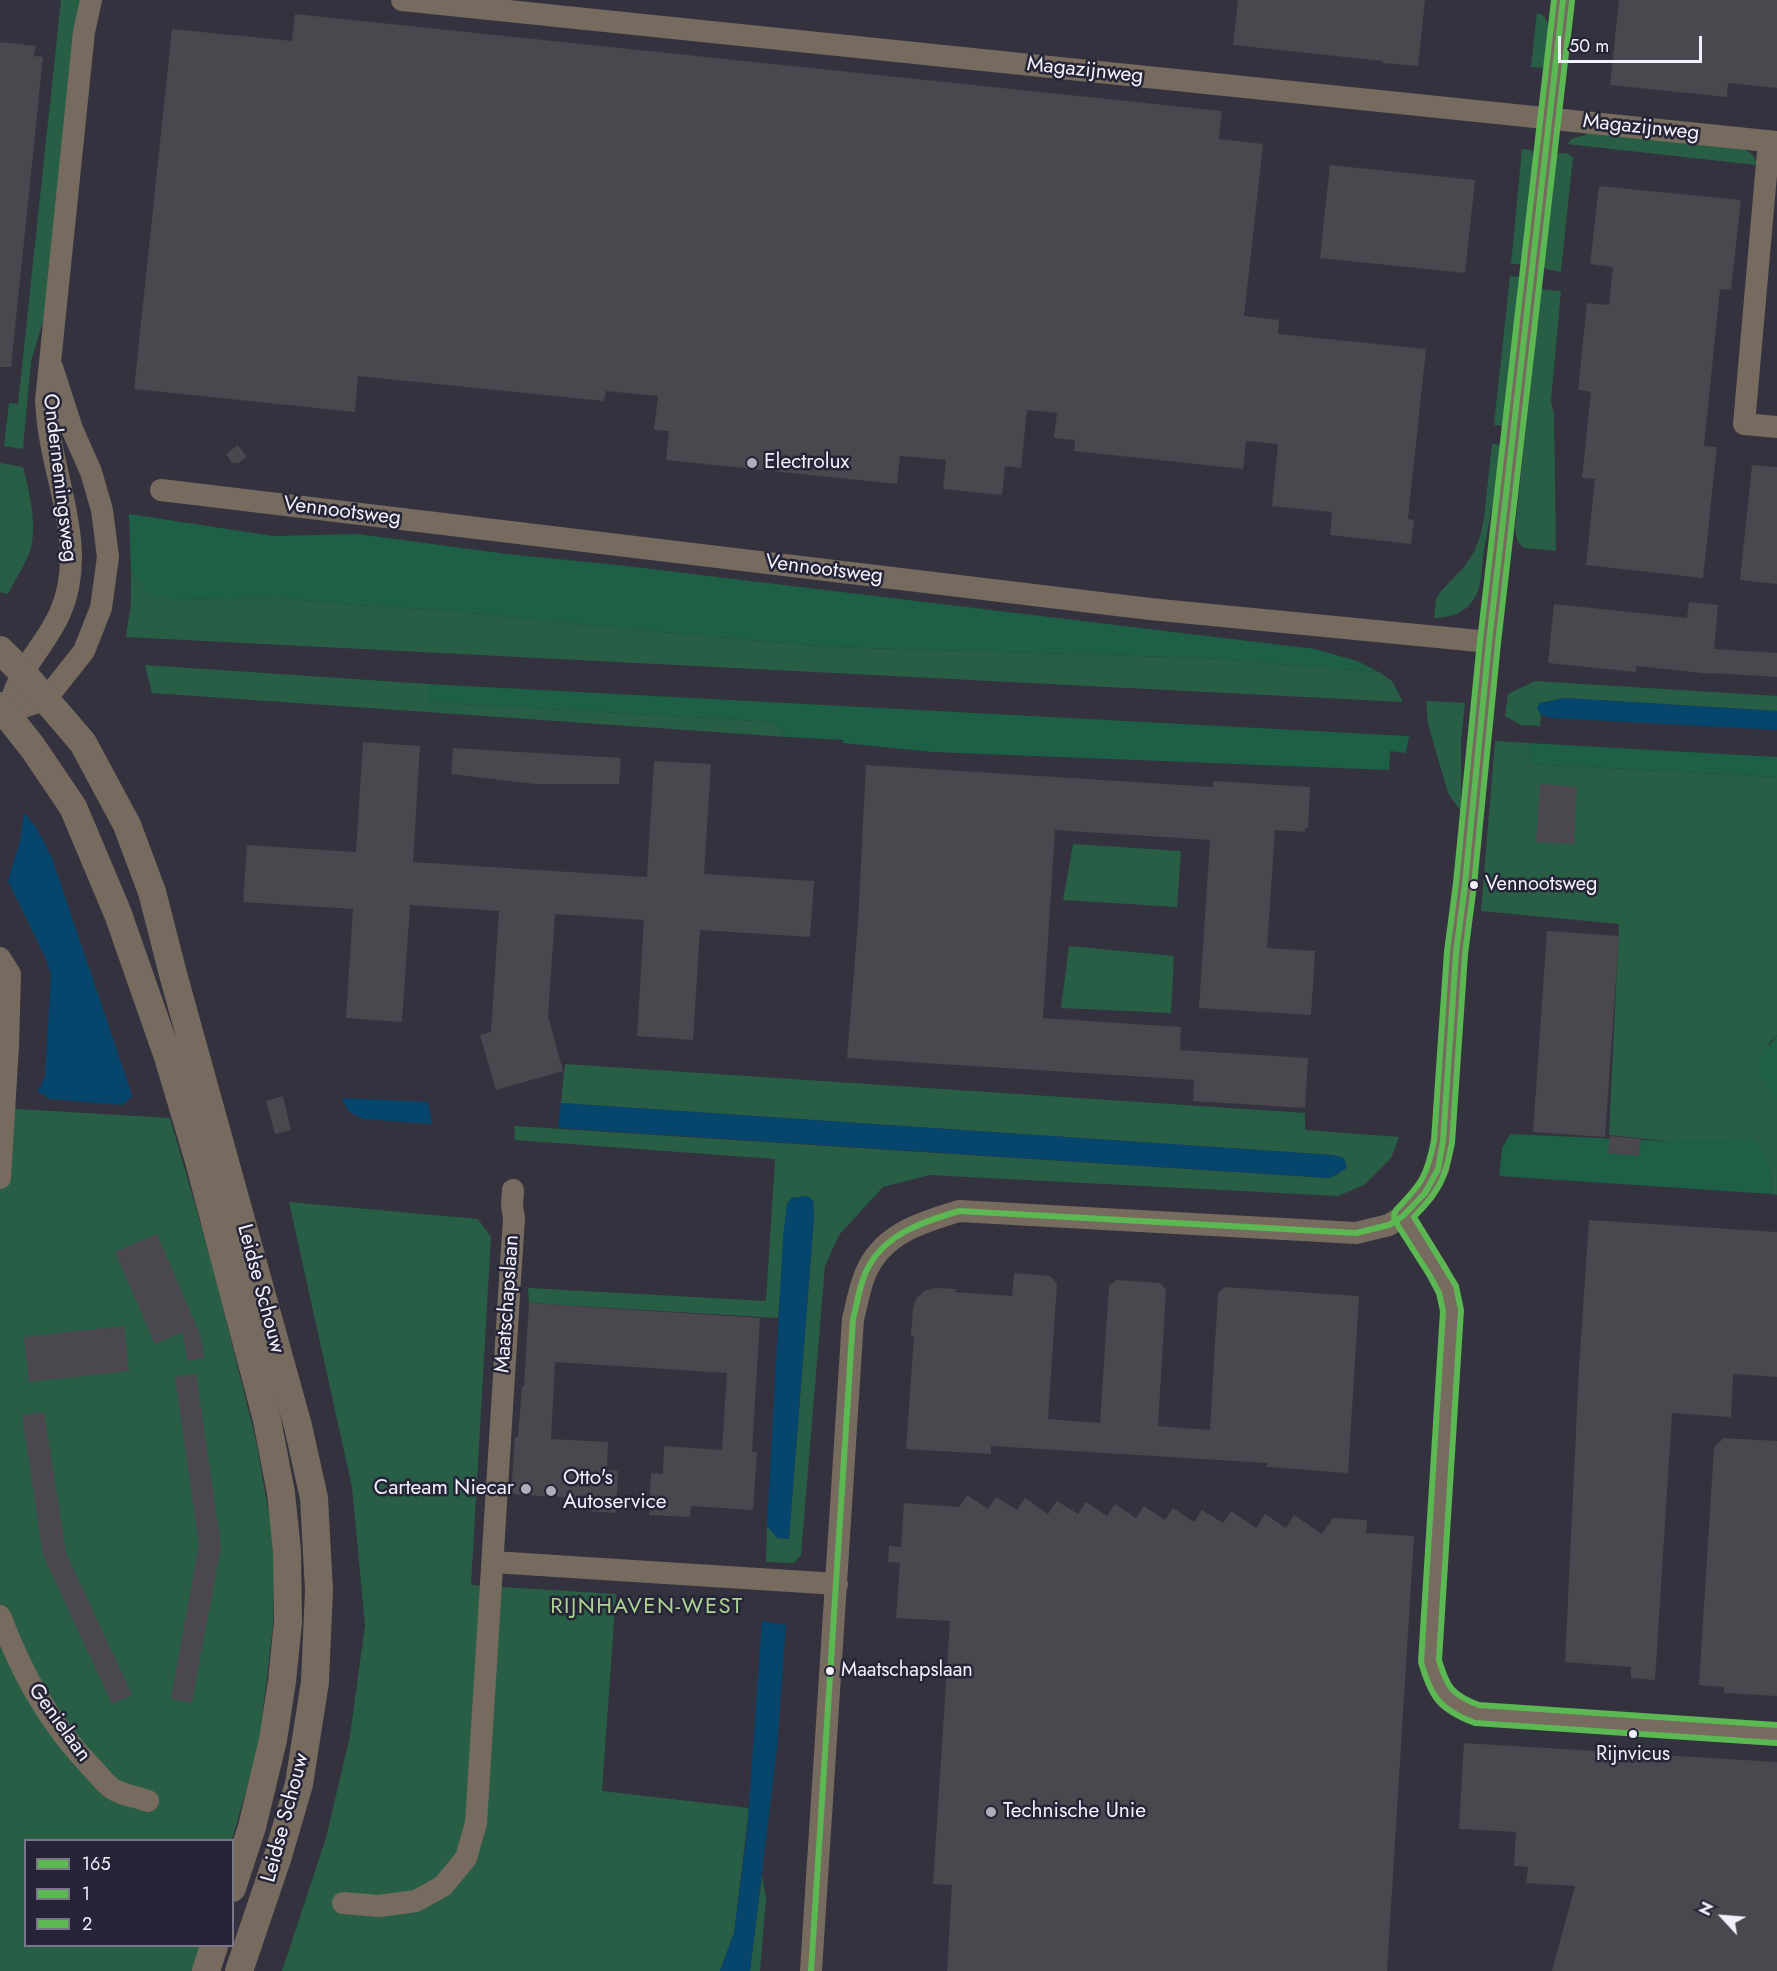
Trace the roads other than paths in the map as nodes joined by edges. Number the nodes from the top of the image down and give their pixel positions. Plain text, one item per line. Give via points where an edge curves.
1 (91, 0) edge
2 (402, 0) edge
3 (1563, 0) edge
4 (1549, 118) junction
5 (1773, 142) edge
6 (49, 357) junction
7 (1777, 428) edge
8 (161, 490) dead end
9 (1489, 642) junction
10 (0, 651) edge
11 (23, 673) junction
12 (46, 699) junction
13 (3, 710) edge
14 (0, 958) edge
15 (0, 1178) edge
16 (513, 1190) dead end
17 (1403, 1216) junction
18 (493, 1562) junction
19 (837, 1584) junction
20 (0, 1616) edge
21 (1777, 1734) edge
22 (148, 1801) dead end
23 (234, 1882) edge
24 (343, 1903) dead end
25 (214, 1947) edge
26 (206, 1971) edge
27 (239, 1971) edge
28 (811, 1971) edge

1 - 6 street, Ondernemingsweg via 84,32
2 - 4 street, Magazijnweg
3 - 4 street
4 - 5 street, Magazijnweg
4 - 9 street
5 - 7 street, Magazijnweg via 1744,424
6 - 11 street, Ondernemingsweg via 46,401 72,553 69,585 61,611
6 - 12 street, Ondernemingsweg via 72,429 91,472 102,510 108,557 101,608 84,651
8 - 9 street, Vennootsweg via 1139,608
9 - 17 street via 1456,953 1443,1141 1438,1169 1425,1193
10 - 11 street, Leidse Schouw
11 - 12 street, Leidse Schouw
11 - 13 street, Ondernemingsweg
12 - 13 street
12 - 27 street, Leidse Schouw via 83,744 127,825 152,892 298,1426 314,1498 319,1590 315,1682 301,1772 278,1856
13 - 23 street, Leidse Schouw via 73,807 118,914 199,1161 267,1420 281,1493 288,1622 273,1740
14 - 15 street via 10,975
16 - 18 street, Maatschapslaan
17 - 19 street via 1389,1225 1356,1233 958,1211 922,1222 892,1239 872,1261 853,1319
17 - 21 street via 1438,1270 1452,1310 1430,1661 1445,1698 1477,1714
18 - 19 street
18 - 24 street, Maatschapslaan via 476,1823 466,1858 443,1886 416,1901 380,1906
19 - 28 street
20 - 22 street, Genielaan via 34,1692 58,1729 113,1789
25 - 26 street

